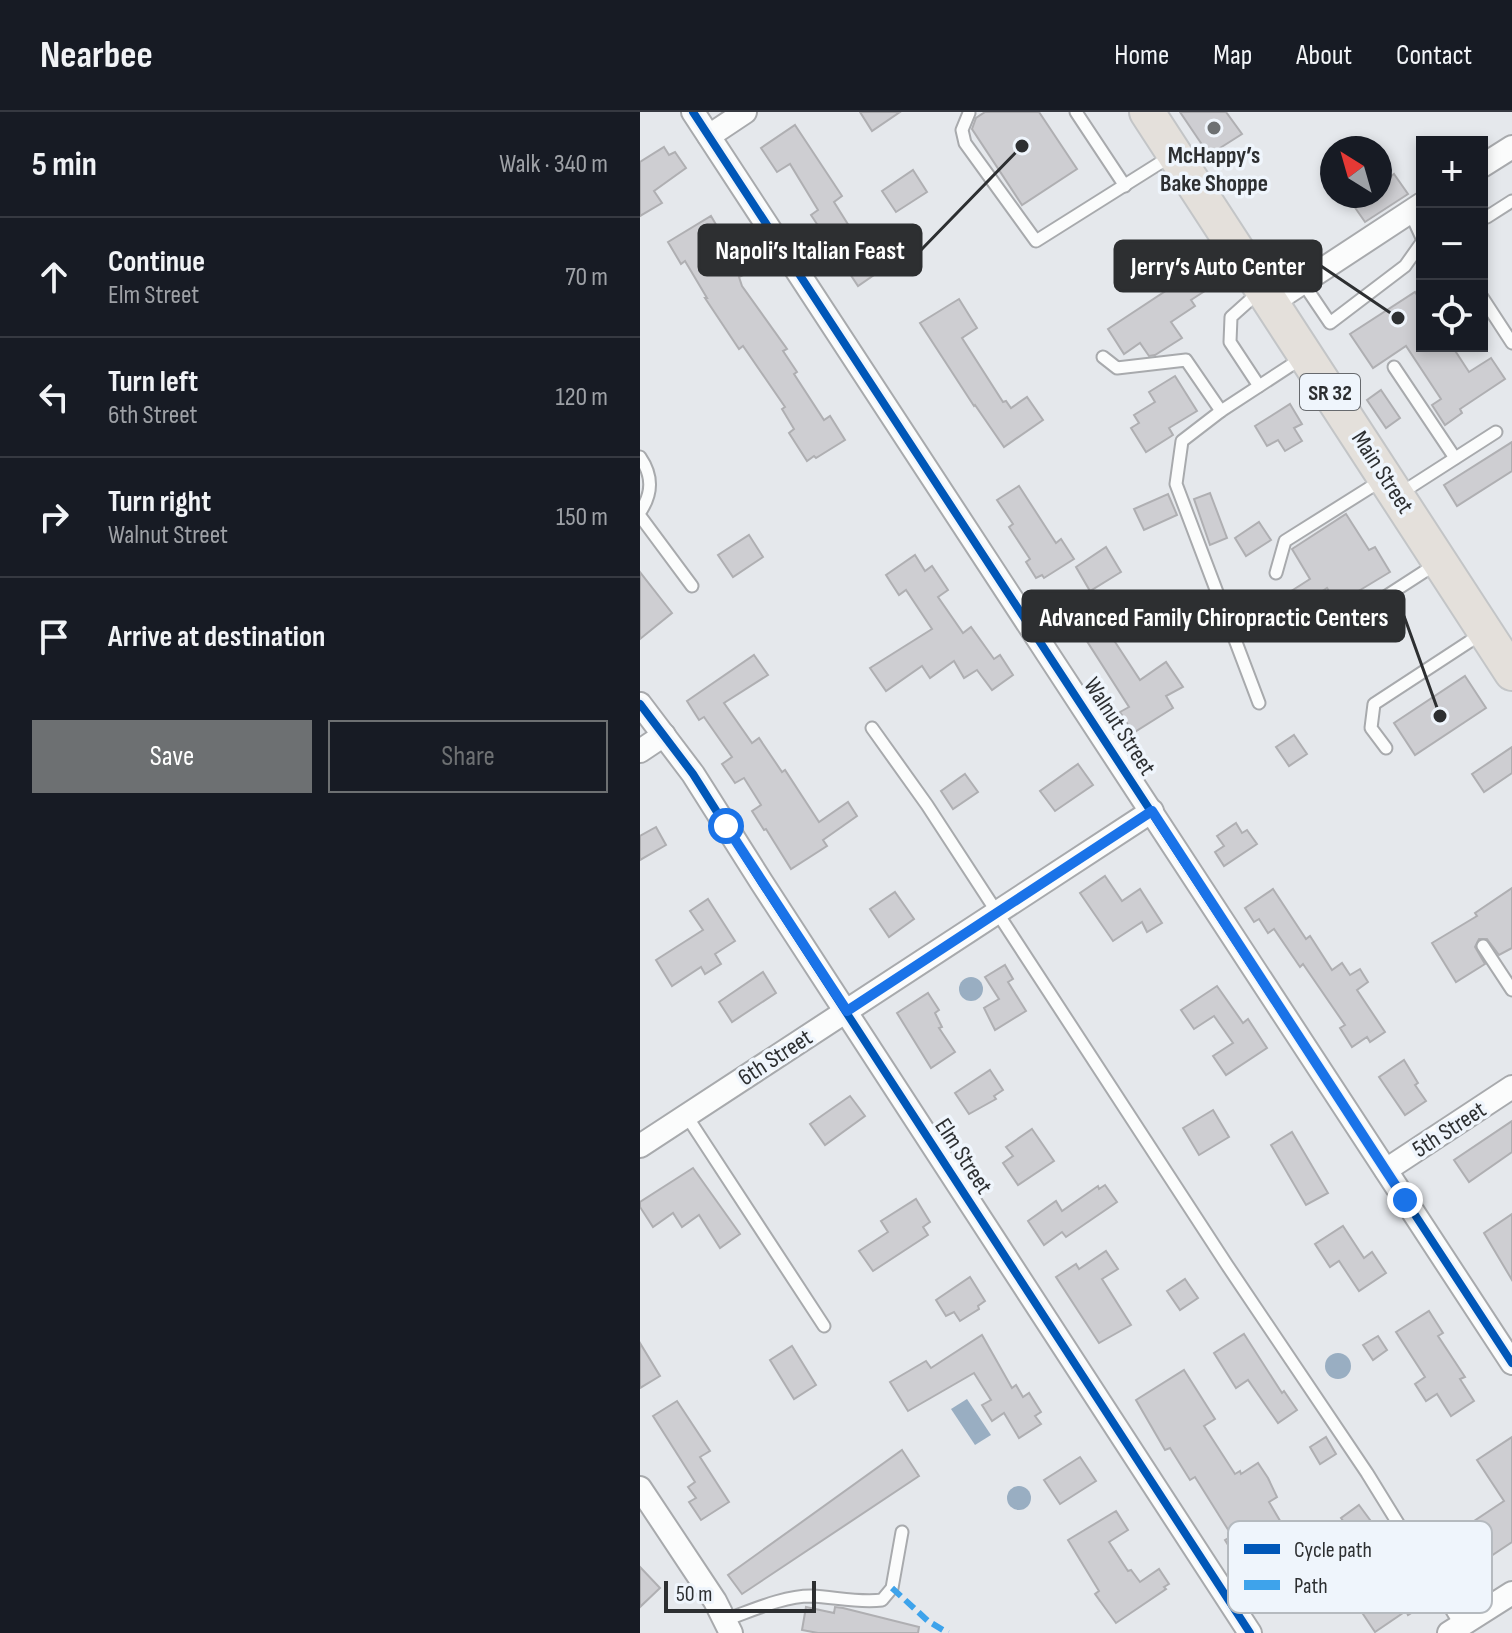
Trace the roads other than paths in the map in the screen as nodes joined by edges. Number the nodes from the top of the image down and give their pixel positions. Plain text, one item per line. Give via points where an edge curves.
1 (693, 112) edge
2 (745, 112) edge
3 (969, 112) edge
4 (1076, 112) edge
5 (1147, 112) edge
6 (709, 136) junction
7 (1512, 147) edge
8 (1174, 154) junction
9 (1488, 162) edge
10 (1125, 186) junction
11 (1512, 201) edge
12 (1416, 209) edge
13 (1488, 216) edge
14 (1416, 249) edge
15 (1303, 283) junction
16 (1268, 295) junction
17 (1488, 306) edge
18 (1512, 343) edge
19 (1307, 355) junction
20 (1103, 357) dead end
21 (1394, 367) dead end
22 (1259, 386) junction
23 (1221, 411) junction
24 (1496, 432) dead end
25 (640, 457) edge
26 (1455, 458) junction
27 (1392, 486) junction
28 (640, 514) edge
29 (1440, 562) junction
30 (1276, 573) dead end
31 (692, 586) dead end
32 (1354, 617) dead end
33 (1485, 632) junction
34 (1512, 673) edge
35 (1259, 703) dead end
36 (640, 704) edge
37 (872, 728) dead end
38 (664, 735) junction
39 (1386, 748) dead end
40 (640, 751) edge
41 (1152, 811) junction
42 (997, 913) junction
43 (1483, 946) dead end
44 (1512, 990) edge
45 (847, 1011) junction
46 (1512, 1087) edge
47 (686, 1115) junction
48 (640, 1146) edge
49 (1386, 1170) junction
50 (824, 1326) dead end
51 (1512, 1363) edge
52 (640, 1488) edge
53 (1395, 1521) edge
54 (902, 1532) dead end
55 (1512, 1593) edge
56 (1228, 1599) edge
57 (1492, 1607) edge
58 (1237, 1613) edge
59 (1483, 1613) edge
60 (728, 1627) edge
61 (1459, 1630) edge
62 (1250, 1633) edge

1 - 6 street, Walnut Street
2 - 6 street
3 - 10 lane via 962,130 965,143 1036,241
4 - 10 lane
5 - 8 main road, Main Street / SR 32
6 - 41 street, Walnut Street
7 - 9 street
8 - 10 lane
8 - 16 main road, Main Street / SR 32
11 - 13 lane
12 - 15 street
14 - 15 lane via 1405,266 1330,323
15 - 16 street
16 - 19 main road, Main Street / SR 32
16 - 22 lane via 1231,317 1230,342
17 - 18 lane
19 - 22 lane
19 - 27 main road, Main Street / SR 32
20 - 23 lane via 1117,368 1186,360
21 - 26 lane
22 - 23 lane
23 - 35 lane via 1182,441 1176,484
24 - 26 lane
25 - 28 lane via 649,478 649,498
26 - 27 lane
27 - 29 main road, Main Street / SR 32
27 - 30 lane via 1285,541
28 - 31 lane
29 - 32 lane
29 - 33 main road, Main Street / SR 32
33 - 34 main road, Main Street / SR 32
33 - 39 lane via 1374,704 1371,728
36 - 38 street, Elm Street
37 - 42 lane
38 - 40 street
38 - 45 street, Elm Street
41 - 42 street, 6th Street
41 - 49 street, Walnut Street
42 - 45 street, 6th Street
42 - 53 lane
43 - 44 lane
45 - 47 street, 6th Street
45 - 56 street, Elm Street
46 - 49 street, 5th Street
47 - 48 street, 6th Street
47 - 50 lane
49 - 51 street, Walnut Street
52 - 60 street
54 - 60 lane via 892,1588 882,1600 808,1596 765,1606
55 - 57 street
58 - 62 street, Elm Street
59 - 61 street

